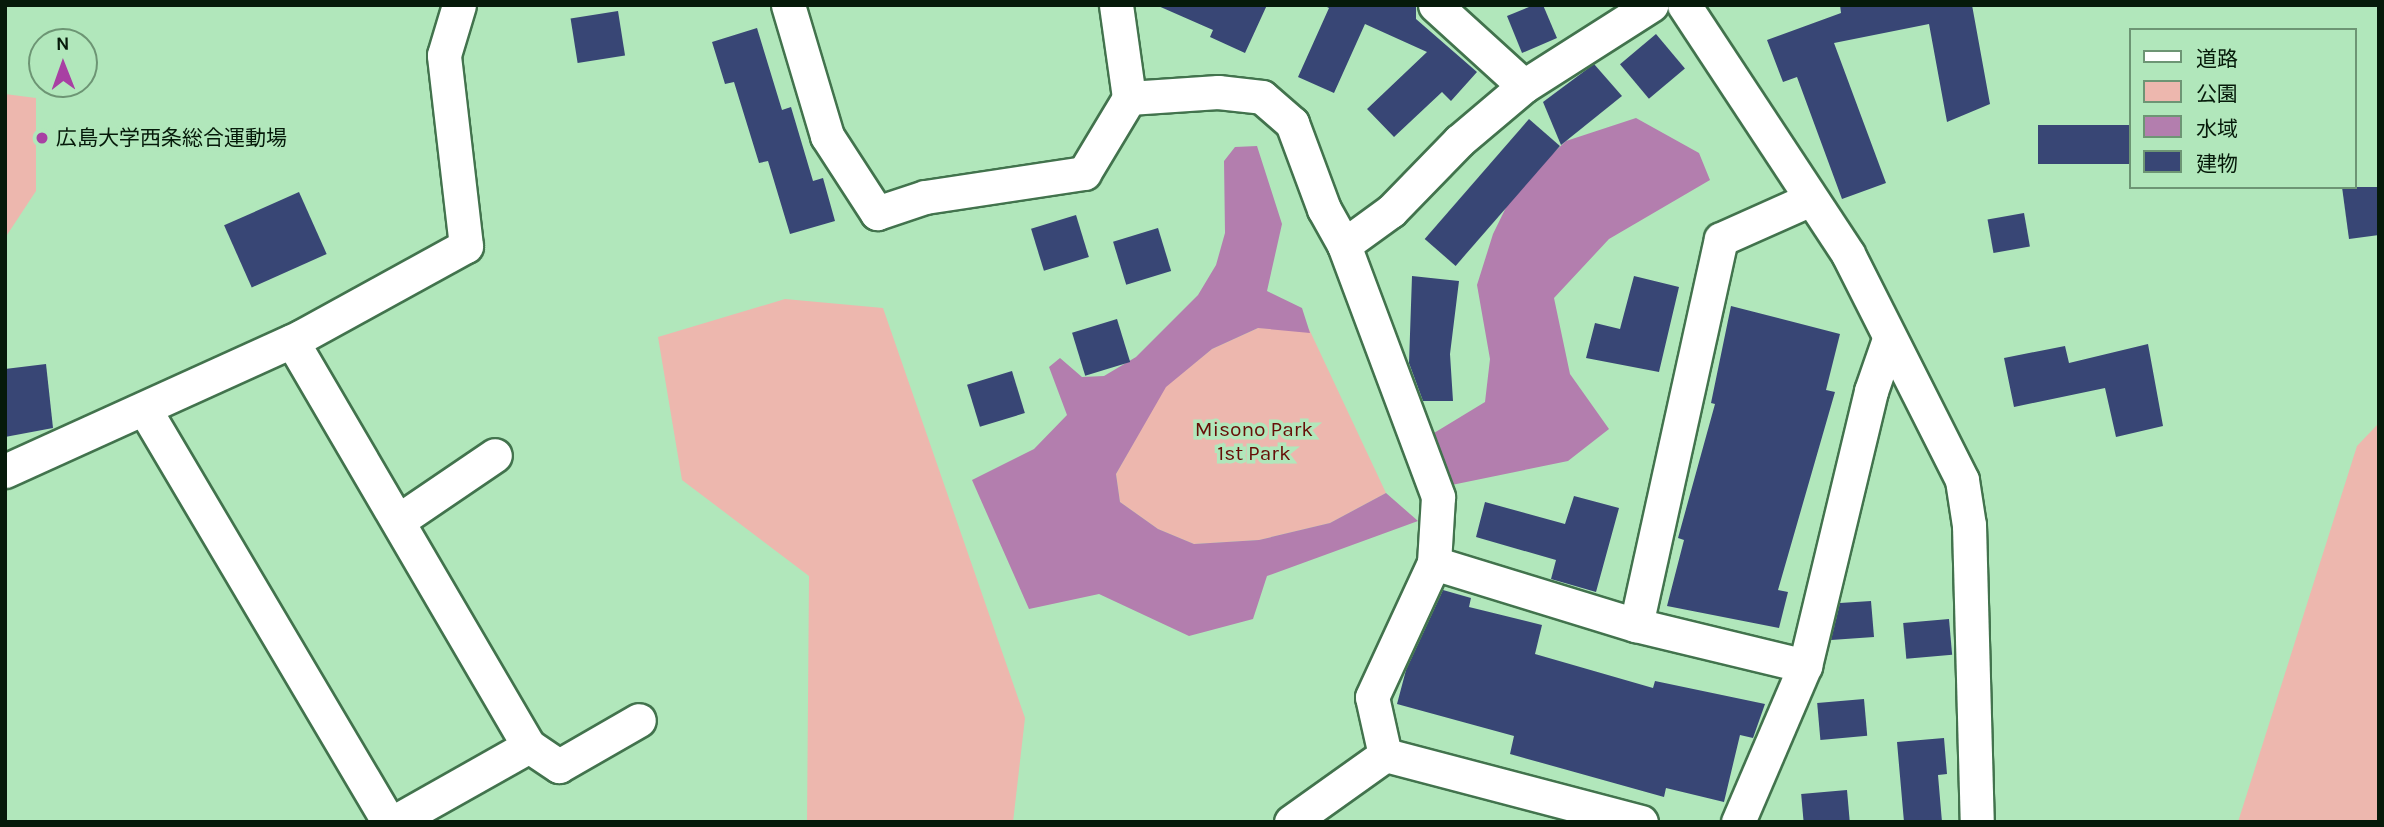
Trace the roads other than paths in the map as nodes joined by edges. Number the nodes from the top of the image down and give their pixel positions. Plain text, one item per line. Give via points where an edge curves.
1 (458, 5) edge
2 (788, 5) edge
3 (1116, 5) edge
4 (1435, 5) edge
5 (1651, 5) edge
6 (1684, 5) edge
7 (1524, 86) junction
8 (1129, 98) junction
9 (1811, 200) junction
10 (1345, 244) junction
11 (292, 341) junction
12 (1888, 342) junction
13 (145, 410) junction
14 (495, 455) dead end
15 (5, 471) edge
16 (398, 520) junction
17 (1434, 563) junction
18 (1636, 625) junction
19 (1805, 666) junction
20 (639, 720) dead end
21 (529, 746) junction
22 (1385, 755) junction
23 (392, 822) edge
24 (1291, 822) edge
25 (1641, 822) edge
26 (1738, 822) edge
27 (1977, 822) edge

1 - 11 street via 444,55 466,246
2 - 8 street via 827,136 877,214 925,197 1084,173
3 - 8 street
4 - 7 street
5 - 7 street
6 - 9 street
7 - 10 street via 1459,141 1391,211
8 - 10 street via 1218,92 1262,97 1292,123 1324,208
9 - 12 street via 1848,254
9 - 18 street via 1721,239
10 - 17 street via 1438,497
11 - 13 street
11 - 16 street
12 - 19 street via 1871,391
12 - 27 street via 1962,480 1969,526
13 - 15 street
13 - 23 street
14 - 16 street
16 - 21 street
17 - 18 street
17 - 22 street via 1371,697
18 - 19 street
19 - 26 street
20 - 21 street via 559,766
21 - 23 street
22 - 24 street
22 - 25 street

